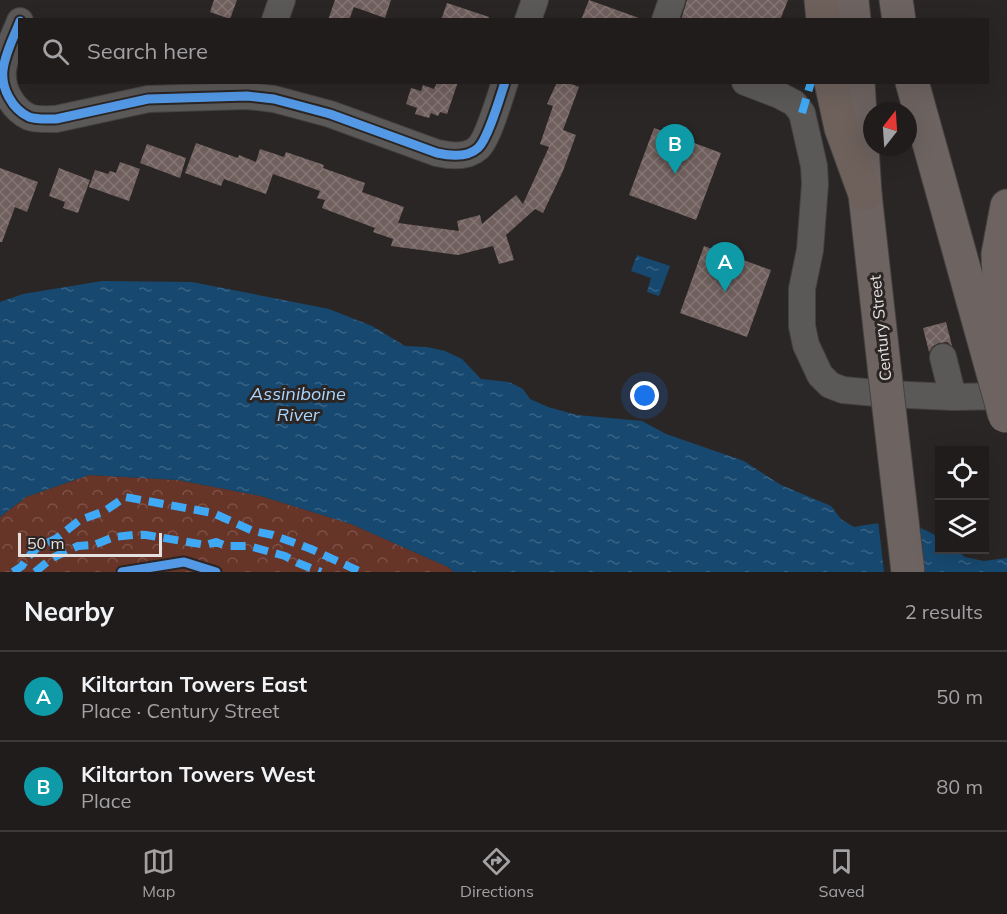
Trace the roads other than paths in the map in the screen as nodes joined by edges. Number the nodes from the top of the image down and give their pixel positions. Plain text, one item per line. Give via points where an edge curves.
1 (27, 0) edge
2 (282, 0) edge
3 (536, 0) edge
4 (672, 0) edge
5 (821, 0) edge
6 (852, 0) edge
7 (896, 0) edge
8 (21, 18) edge
9 (276, 18) edge
10 (529, 18) edge
11 (666, 18) edge
12 (823, 18) edge
13 (854, 18) edge
14 (899, 18) edge
15 (18, 25) edge
16 (504, 84) edge
17 (750, 84) edge
18 (831, 84) edge
19 (858, 84) edge
20 (913, 84) edge
21 (250, 89) edge
22 (865, 194) junction
23 (1007, 206) edge
24 (986, 302) junction
25 (943, 357) dead end
26 (953, 397) junction
27 (1006, 411) edge
28 (908, 572) edge

1 - 8 street
2 - 9 street
3 - 10 street
4 - 11 street
5 - 12 highway
6 - 13 main road
7 - 14 main road
15 - 21 street via 5,59 4,85 17,109 30,117 56,119 148,99
16 - 21 street via 478,148 451,156
17 - 26 street via 794,103 802,113 815,184 810,250 802,289 802,326 819,375 843,390
18 - 22 highway via 841,128
19 - 22 main road, Century Street
20 - 24 main road
22 - 28 main road, Century Street, bridge
23 - 24 main road
24 - 27 main road, bridge
25 - 26 street
26 - 27 street

